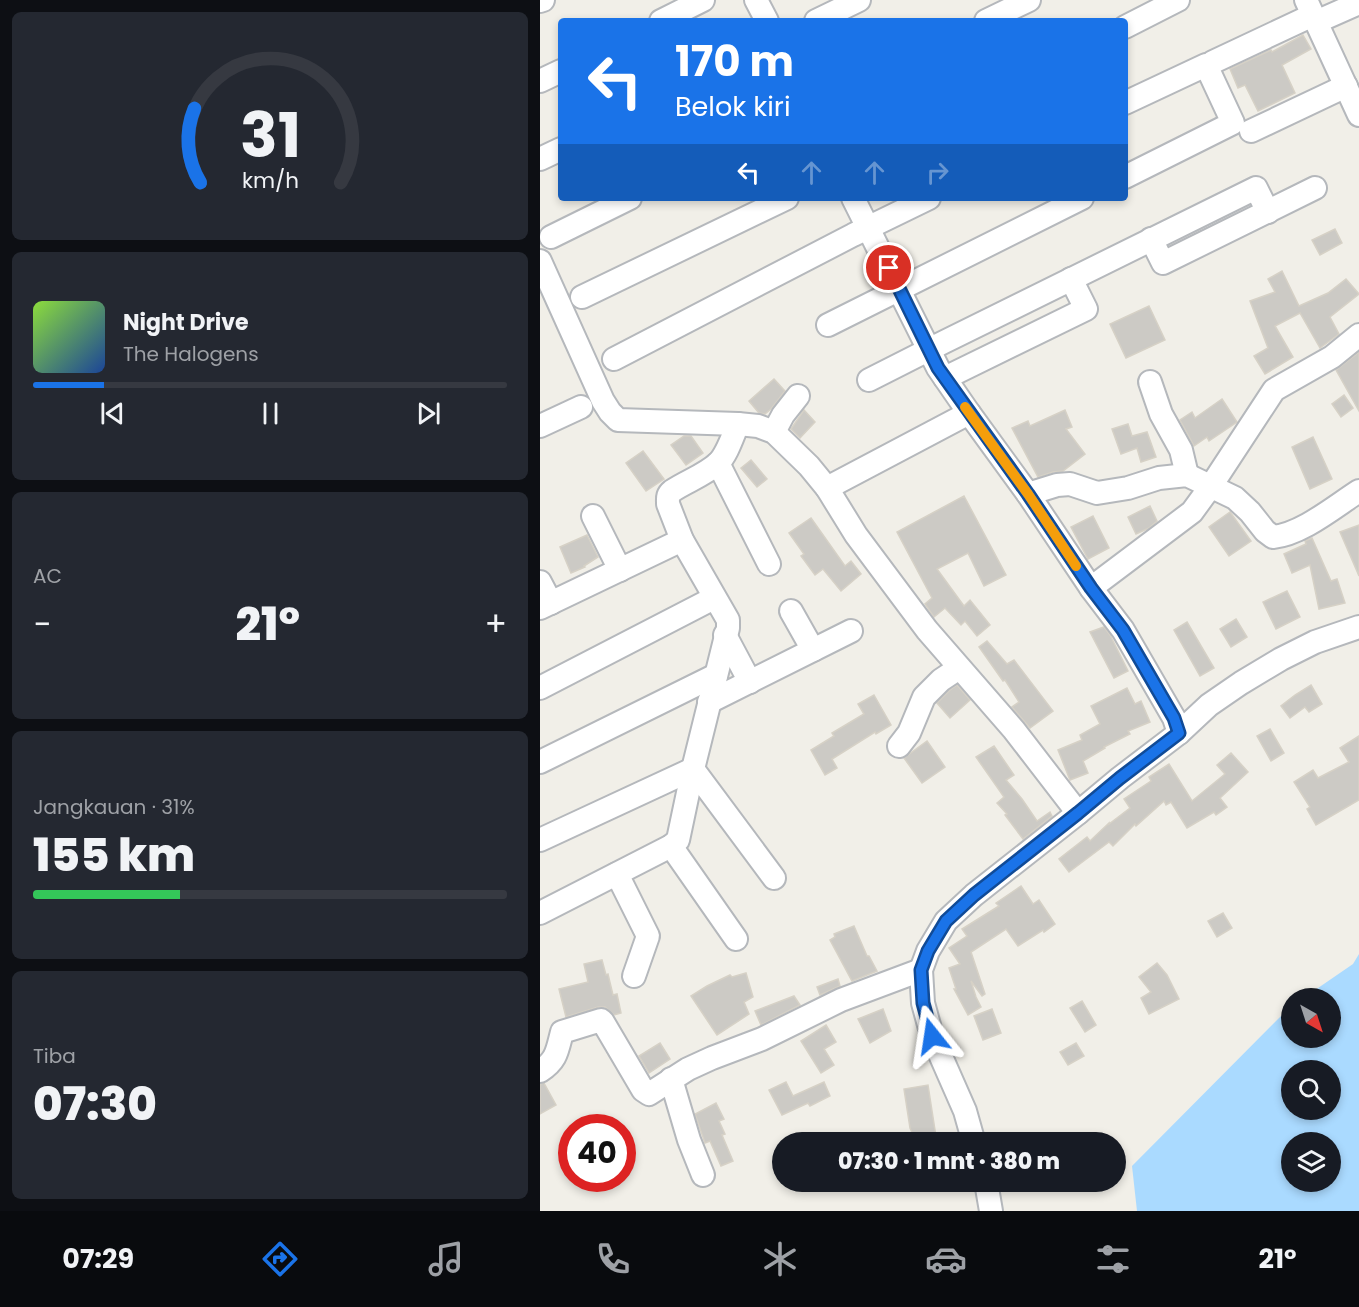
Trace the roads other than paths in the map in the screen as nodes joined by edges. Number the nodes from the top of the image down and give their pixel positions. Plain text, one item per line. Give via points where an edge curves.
1 (703, 0) edge
2 (756, 0) edge
3 (859, 0) edge
4 (1178, 0) edge
5 (1023, 1) edge
6 (1359, 3) edge
7 (1312, 12) edge
8 (666, 18) edge
9 (765, 18) edge
10 (822, 18) edge
11 (992, 18) edge
12 (1128, 25) edge
13 (1213, 62) dead end
14 (558, 72) edge
15 (540, 81) edge
16 (1346, 86) junction
17 (1128, 103) edge
18 (1359, 115) edge
19 (1251, 131) dead end
20 (558, 150) edge
21 (540, 159) edge
22 (1128, 176) edge
23 (1315, 188) dead end
24 (624, 201) edge
25 (781, 201) edge
26 (855, 201) edge
27 (923, 201) edge
28 (1076, 201) edge
29 (868, 227) junction
30 (551, 237) dead end
31 (540, 261) edge
32 (1071, 279) junction
33 (899, 289) junction
34 (582, 297) dead end
35 (828, 325) dead end
36 (1359, 335) edge
37 (928, 349) junction
38 (614, 358) dead end
39 (945, 378) junction
40 (869, 380) dead end
41 (1150, 382) dead end
42 (798, 396) dead end
43 (581, 407) dead end
44 (969, 413) junction
45 (738, 424) junction
46 (540, 426) edge
47 (774, 432) junction
48 (718, 463) junction
49 (1187, 475) junction
50 (1211, 486) junction
51 (827, 488) junction
52 (1359, 491) edge
53 (1028, 494) junction
54 (593, 516) dead end
55 (682, 540) junction
56 (769, 564) dead end
57 (620, 570) junction
58 (540, 582) edge
59 (1091, 588) junction
60 (714, 598) junction
61 (545, 606) edge
62 (791, 611) dead end
63 (1359, 627) edge
64 (851, 632) dead end
65 (725, 635) junction
66 (813, 650) junction
67 (959, 668) junction
68 (716, 675) junction
69 (750, 682) junction
70 (540, 688) edge
71 (709, 702) junction
72 (1179, 733) junction
73 (899, 746) dead end
74 (540, 762) edge
75 (693, 769) junction
76 (1078, 813) junction
77 (540, 840) edge
78 (671, 846) junction
79 (617, 874) junction
80 (774, 878) dead end
81 (540, 913) edge
82 (736, 939) dead end
83 (921, 970) junction
84 (634, 976) dead end
85 (540, 1071) edge
86 (671, 1079) junction
87 (971, 1132) edge
88 (703, 1175) dead end
89 (988, 1192) edge
90 (991, 1211) edge

1 - 8 street
2 - 9 street
3 - 10 street
4 - 12 street
5 - 11 street
6 - 7 street
7 - 13 street
7 - 16 street
14 - 15 street
16 - 18 street
16 - 19 street
17 - 22 street via 1206,64 1233,123
20 - 21 street
23 - 32 street via 1268,212 1256,188
24 - 30 street
25 - 34 street
26 - 29 street
27 - 29 street
28 - 33 street
29 - 33 street
29 - 38 street
31 - 45 street via 603,401 618,420
32 - 37 street
32 - 39 street via 1086,309
33 - 35 street
33 - 37 street
36 - 50 street via 1332,357 1274,390
37 - 39 street
37 - 40 street
39 - 44 street
41 - 49 street via 1161,414 1181,450
42 - 47 street
43 - 46 street
44 - 51 street
44 - 53 street
45 - 47 street
45 - 48 street
47 - 51 street
48 - 55 street via 668,494
48 - 56 street
49 - 50 street
49 - 53 street via 1097,493 1070,484
50 - 52 street via 1235,498 1273,537 1302,528
50 - 59 street via 1192,512
51 - 67 street via 856,535
53 - 59 street
54 - 57 street
55 - 57 street
55 - 60 street
57 - 61 street
58 - 61 street
59 - 72 street via 1123,630
60 - 65 street via 728,620
60 - 70 street
62 - 66 street
63 - 72 street via 1281,658 1209,705
64 - 66 street
65 - 68 street
65 - 69 street
66 - 69 street
67 - 73 street via 924,697
67 - 76 street via 1014,730
68 - 71 street
68 - 74 street
69 - 71 street
71 - 75 street
72 - 76 street
75 - 77 street
75 - 78 street via 678,840
75 - 80 street
76 - 83 street via 946,921
78 - 79 street
78 - 82 street
79 - 81 street
79 - 84 street via 648,936
83 - 86 street via 827,1006
83 - 87 street via 923,1003 932,1036
85 - 86 street via 557,1054 562,1032 601,1020 645,1093
86 - 88 street
89 - 90 street

